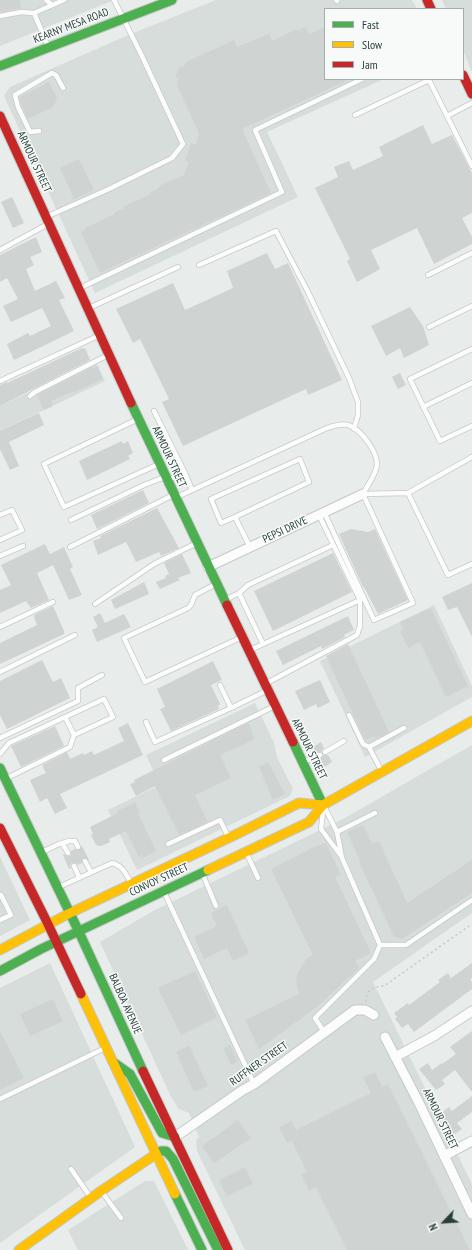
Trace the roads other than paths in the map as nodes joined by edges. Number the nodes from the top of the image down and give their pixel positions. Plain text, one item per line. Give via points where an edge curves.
1 (46, 0) edge
2 (64, 0) edge
3 (114, 0) edge
4 (172, 0) edge
5 (52, 5) junction
6 (34, 13) junction
7 (0, 16) edge
8 (124, 18) junction
9 (49, 47) junction
10 (0, 66) edge
11 (464, 77) edge
12 (360, 80) edge
13 (63, 88) dead end
14 (472, 94) edge
15 (472, 103) edge
16 (355, 115) dead end
17 (0, 116) edge
18 (447, 116) junction
19 (3, 129) edge
20 (39, 131) dead end
21 (472, 166) edge
22 (48, 220) junction
23 (0, 250) edge
24 (472, 253) edge
25 (199, 265) dead end
26 (178, 266) dead end
27 (428, 275) dead end
28 (79, 289) junction
29 (472, 306) edge
30 (88, 308) junction
31 (429, 327) dead end
32 (100, 335) junction
33 (472, 349) edge
34 (109, 355) junction
35 (0, 381) edge
36 (472, 383) edge
37 (30, 396) dead end
38 (423, 407) junction
39 (154, 411) dead end
40 (138, 419) junction
41 (472, 426) edge
42 (354, 429) junction
43 (472, 456) edge
44 (159, 464) junction
45 (185, 474) junction
46 (166, 479) junction
47 (192, 490) junction
48 (408, 493) junction
49 (363, 494) junction
50 (174, 496) junction
51 (321, 513) junction
52 (0, 516) edge
53 (235, 517) junction
54 (71, 520) dead end
55 (0, 540) edge
56 (197, 543) junction
57 (333, 545) junction
58 (23, 546) dead end
59 (70, 547) dead end
60 (250, 547) junction
61 (0, 556) edge
62 (472, 564) edge
63 (208, 567) junction
64 (216, 584) junction
65 (239, 593) junction
66 (224, 600) junction
67 (360, 600) junction
68 (53, 602) dead end
69 (95, 604) dead end
70 (0, 627) edge
71 (75, 635) dead end
72 (242, 637) junction
73 (263, 644) junction
74 (249, 651) junction
75 (0, 672) edge
76 (102, 675) dead end
77 (220, 685) dead end
78 (266, 687) junction
79 (275, 706) junction
80 (231, 708) junction
81 (349, 715) dead end
82 (65, 717) junction
83 (472, 721) edge
84 (146, 722) dead end
85 (404, 728) dead end
86 (74, 735) junction
87 (0, 738) edge
88 (344, 741) dead end
89 (369, 747) junction
90 (325, 752) dead end
91 (0, 754) edge
92 (320, 755) dead end
93 (164, 760) dead end
94 (303, 762) junction
95 (0, 768) edge
96 (382, 772) junction
97 (5, 779) junction
98 (323, 805) junction
99 (375, 813) dead end
100 (0, 828) edge
101 (337, 832) junction
102 (229, 838) junction
103 (62, 843) junction
104 (168, 844) dead end
105 (78, 847) dead end
106 (246, 852) junction
107 (40, 853) junction
108 (68, 853) dead end
109 (342, 858) junction
110 (85, 861) dead end
111 (74, 866) dead end
112 (91, 872) junction
113 (202, 873) junction
114 (79, 877) junction
115 (258, 878) dead end
116 (131, 884) junction
117 (58, 888) junction
118 (163, 891) junction
119 (0, 896) edge
120 (472, 900) edge
121 (216, 906) dead end
122 (70, 913) junction
123 (0, 920) edge
124 (48, 924) junction
125 (79, 932) junction
126 (56, 942) junction
127 (380, 945) junction
128 (0, 950) edge
129 (0, 971) edge
130 (472, 1011) edge
131 (374, 1015) dead end
132 (324, 1032) junction
133 (385, 1036) dead end
134 (105, 1048) junction
135 (395, 1058) junction
136 (111, 1060) junction
137 (254, 1084) junction
138 (0, 1099) edge
139 (175, 1136) junction
140 (472, 1141) edge
141 (156, 1154) junction
142 (444, 1156) junction
143 (71, 1169) dead end
144 (101, 1191) junction
145 (91, 1198) junction
146 (472, 1214) edge
147 (121, 1218) dead end
148 (19, 1250) edge
149 (202, 1250) edge
150 (218, 1250) edge
151 (228, 1250) edge

1 - 5 lane
2 - 5 lane
3 - 8 lane
4 - 8 main road, KEARNY MESA ROAD
5 - 6 lane
6 - 7 lane via 21,12
6 - 9 lane
8 - 9 main road, KEARNY MESA ROAD
8 - 22 lane via 183,144 172,158
9 - 10 main road, KEARNY MESA ROAD
11 - 14 main road
12 - 28 lane via 255,130 282,192
13 - 20 lane via 56,75 52,74 15,95 30,132
15 - 18 lane
16 - 18 lane via 429,80
17 - 19 main road, ARMOUR STREET
18 - 21 lane
19 - 22 main road, ARMOUR STREET
22 - 23 lane
22 - 28 main road, ARMOUR STREET
24 - 27 lane
25 - 42 lane via 276,231 349,378 358,402
26 - 30 lane
28 - 30 main road, ARMOUR STREET
29 - 31 lane
30 - 32 main road, ARMOUR STREET
32 - 34 main road, ARMOUR STREET
32 - 35 lane
33 - 38 lane via 410,379
34 - 37 lane
34 - 40 main road, ARMOUR STREET
36 - 38 lane
38 - 41 lane via 440,441
39 - 45 lane
40 - 44 main road, ARMOUR STREET
40 - 44 lane via 44,464 54,486 64,507
42 - 47 lane via 348,425 327,428
42 - 49 lane via 360,432 374,452 377,468
43 - 48 lane
44 - 46 main road, ARMOUR STREET
45 - 46 lane
45 - 47 lane
46 - 50 main road, ARMOUR STREET
46 - 54 lane via 144,485
47 - 50 lane
48 - 49 lane
48 - 62 lane via 448,575
49 - 51 street, PEPSI DRIVE
49 - 51 lane via 413,603 374,620
50 - 56 main road, ARMOUR STREET
50 - 59 lane
51 - 57 lane
51 - 60 street, PEPSI DRIVE
52 - 55 lane via 12,510 22,530
53 - 53 lane via 222,523 211,499 300,459 310,482
53 - 60 lane
56 - 63 main road, ARMOUR STREET
56 - 69 lane via 154,564
57 - 65 lane via 248,585
57 - 67 lane
58 - 61 lane
60 - 63 street, PEPSI DRIVE
63 - 64 main road, ARMOUR STREET
64 - 66 main road, ARMOUR STREET
64 - 72 lane via 195,595 188,608 124,638 145,682
65 - 66 lane
65 - 73 lane
66 - 72 main road, ARMOUR STREET
67 - 73 lane
67 - 78 lane via 360,626 357,635
68 - 70 lane
71 - 75 lane
72 - 74 main road, ARMOUR STREET
73 - 74 lane
74 - 78 main road, ARMOUR STREET
76 - 87 lane via 78,688 78,701
77 - 80 lane
78 - 79 main road, ARMOUR STREET
78 - 80 lane
79 - 93 lane
79 - 94 main road, ARMOUR STREET
80 - 84 lane via 155,742
81 - 89 lane via 363,744
82 - 86 lane
82 - 86 lane via 104,699 113,717
82 - 91 lane via 9,743
83 - 96 main road, CONVOY STREET
85 - 89 lane
86 - 97 lane via 70,747
88 - 90 lane
89 - 96 lane
92 - 94 lane
94 - 98 main road, ARMOUR STREET
95 - 97 main road, BALBOA AVENUE
96 - 98 main road, CONVOY STREET
97 - 107 main road, BALBOA AVENUE
98 - 101 lane
98 - 102 main road, CONVOY STREET via 299,803
98 - 106 main road, CONVOY STREET via 309,822
98 - 109 lane via 321,830
99 - 101 lane
100 - 124 main road
101 - 109 lane
102 - 104 lane via 220,820
102 - 116 main road, CONVOY STREET
103 - 105 lane via 74,841
103 - 107 lane
103 - 108 lane
106 - 113 main road, CONVOY STREET
106 - 115 lane
107 - 117 main road, BALBOA AVENUE
109 - 127 lane
110 - 112 lane
111 - 114 lane
112 - 114 lane
112 - 116 lane via 112,863 117,864 124,870
113 - 118 main road, CONVOY STREET
113 - 121 lane
114 - 117 lane
116 - 122 main road, CONVOY STREET
117 - 122 main road, BALBOA AVENUE
118 - 125 main road, CONVOY STREET
118 - 137 lane
119 - 123 lane via 11,915
120 - 127 lane via 406,945
122 - 124 main road, CONVOY STREET
122 - 125 main road, BALBOA AVENUE
124 - 126 main road
124 - 128 main road, CONVOY STREET
125 - 126 main road, CONVOY STREET
125 - 139 main road, BALBOA AVENUE
126 - 129 main road, CONVOY STREET
126 - 134 main road
127 - 132 lane via 374,959 315,1018
130 - 135 street
131 - 132 street, RUFFNER STREET via 365,1010 355,1010
132 - 137 street, RUFFNER STREET
133 - 135 street, ARMOUR STREET
134 - 136 main road
134 - 138 lane
135 - 142 street, ARMOUR STREET
136 - 139 main road via 130,1074 162,1134
136 - 141 main road
137 - 139 street, RUFFNER STREET
139 - 151 main road, BALBOA AVENUE
140 - 142 street
141 - 144 main road
141 - 149 main road
141 - 150 main road via 166,1151 173,1159
142 - 146 street, ARMOUR STREET
143 - 145 lane
144 - 145 main road
144 - 147 lane
145 - 148 main road

